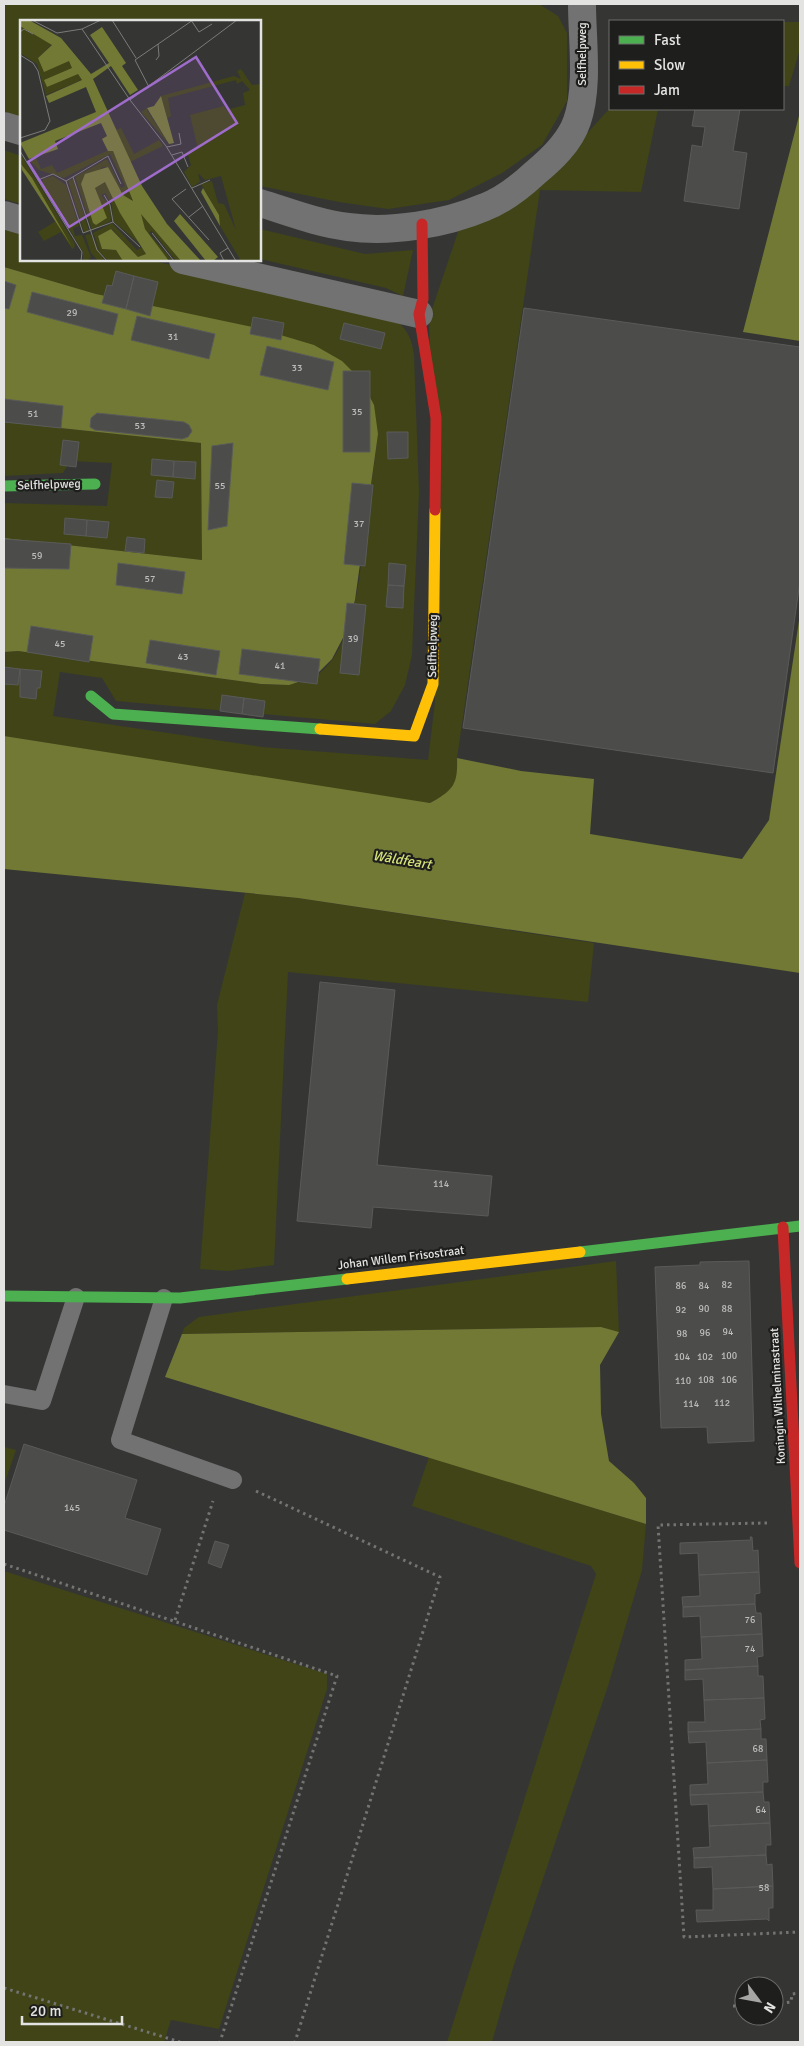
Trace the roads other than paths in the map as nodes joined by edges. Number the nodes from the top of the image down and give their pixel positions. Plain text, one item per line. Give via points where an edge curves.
1 (582, 4) edge
2 (4, 126) edge
3 (20, 131) edge
4 (261, 203) edge
5 (4, 215) edge
6 (20, 220) edge
7 (422, 224) junction
8 (187, 261) edge
9 (419, 314) junction
10 (94, 484) dead end
11 (4, 486) edge
12 (92, 696) dead end
13 (800, 1226) edge
14 (784, 1227) junction
15 (4, 1296) edge
16 (76, 1297) junction
17 (164, 1298) junction
18 (4, 1394) edge
19 (798, 1473) edge
20 (227, 1478) road end
21 (800, 1563) edge

1 - 7 street, Selfhelpweg via 583,81 577,121 557,155 520,186 486,207
2 - 3 street
4 - 7 street, Selfhelpweg via 349,227
5 - 6 street
7 - 9 street, Selfhelpweg via 424,299
8 - 9 street
9 - 12 street, Selfhelpweg via 436,418 433,684 414,736 113,714
10 - 11 street, Selfhelpweg
13 - 14 street, Johan Willem Frisostraat
14 - 17 street, Johan Willem Frisostraat
14 - 19 street, Koningin Wilhelminastraat
15 - 16 street, Johan Willem Frisostraat
16 - 17 street, Johan Willem Frisostraat
16 - 18 lane via 42,1401
17 - 20 lane via 120,1440
19 - 21 street, Koningin Wilhelminastraat

